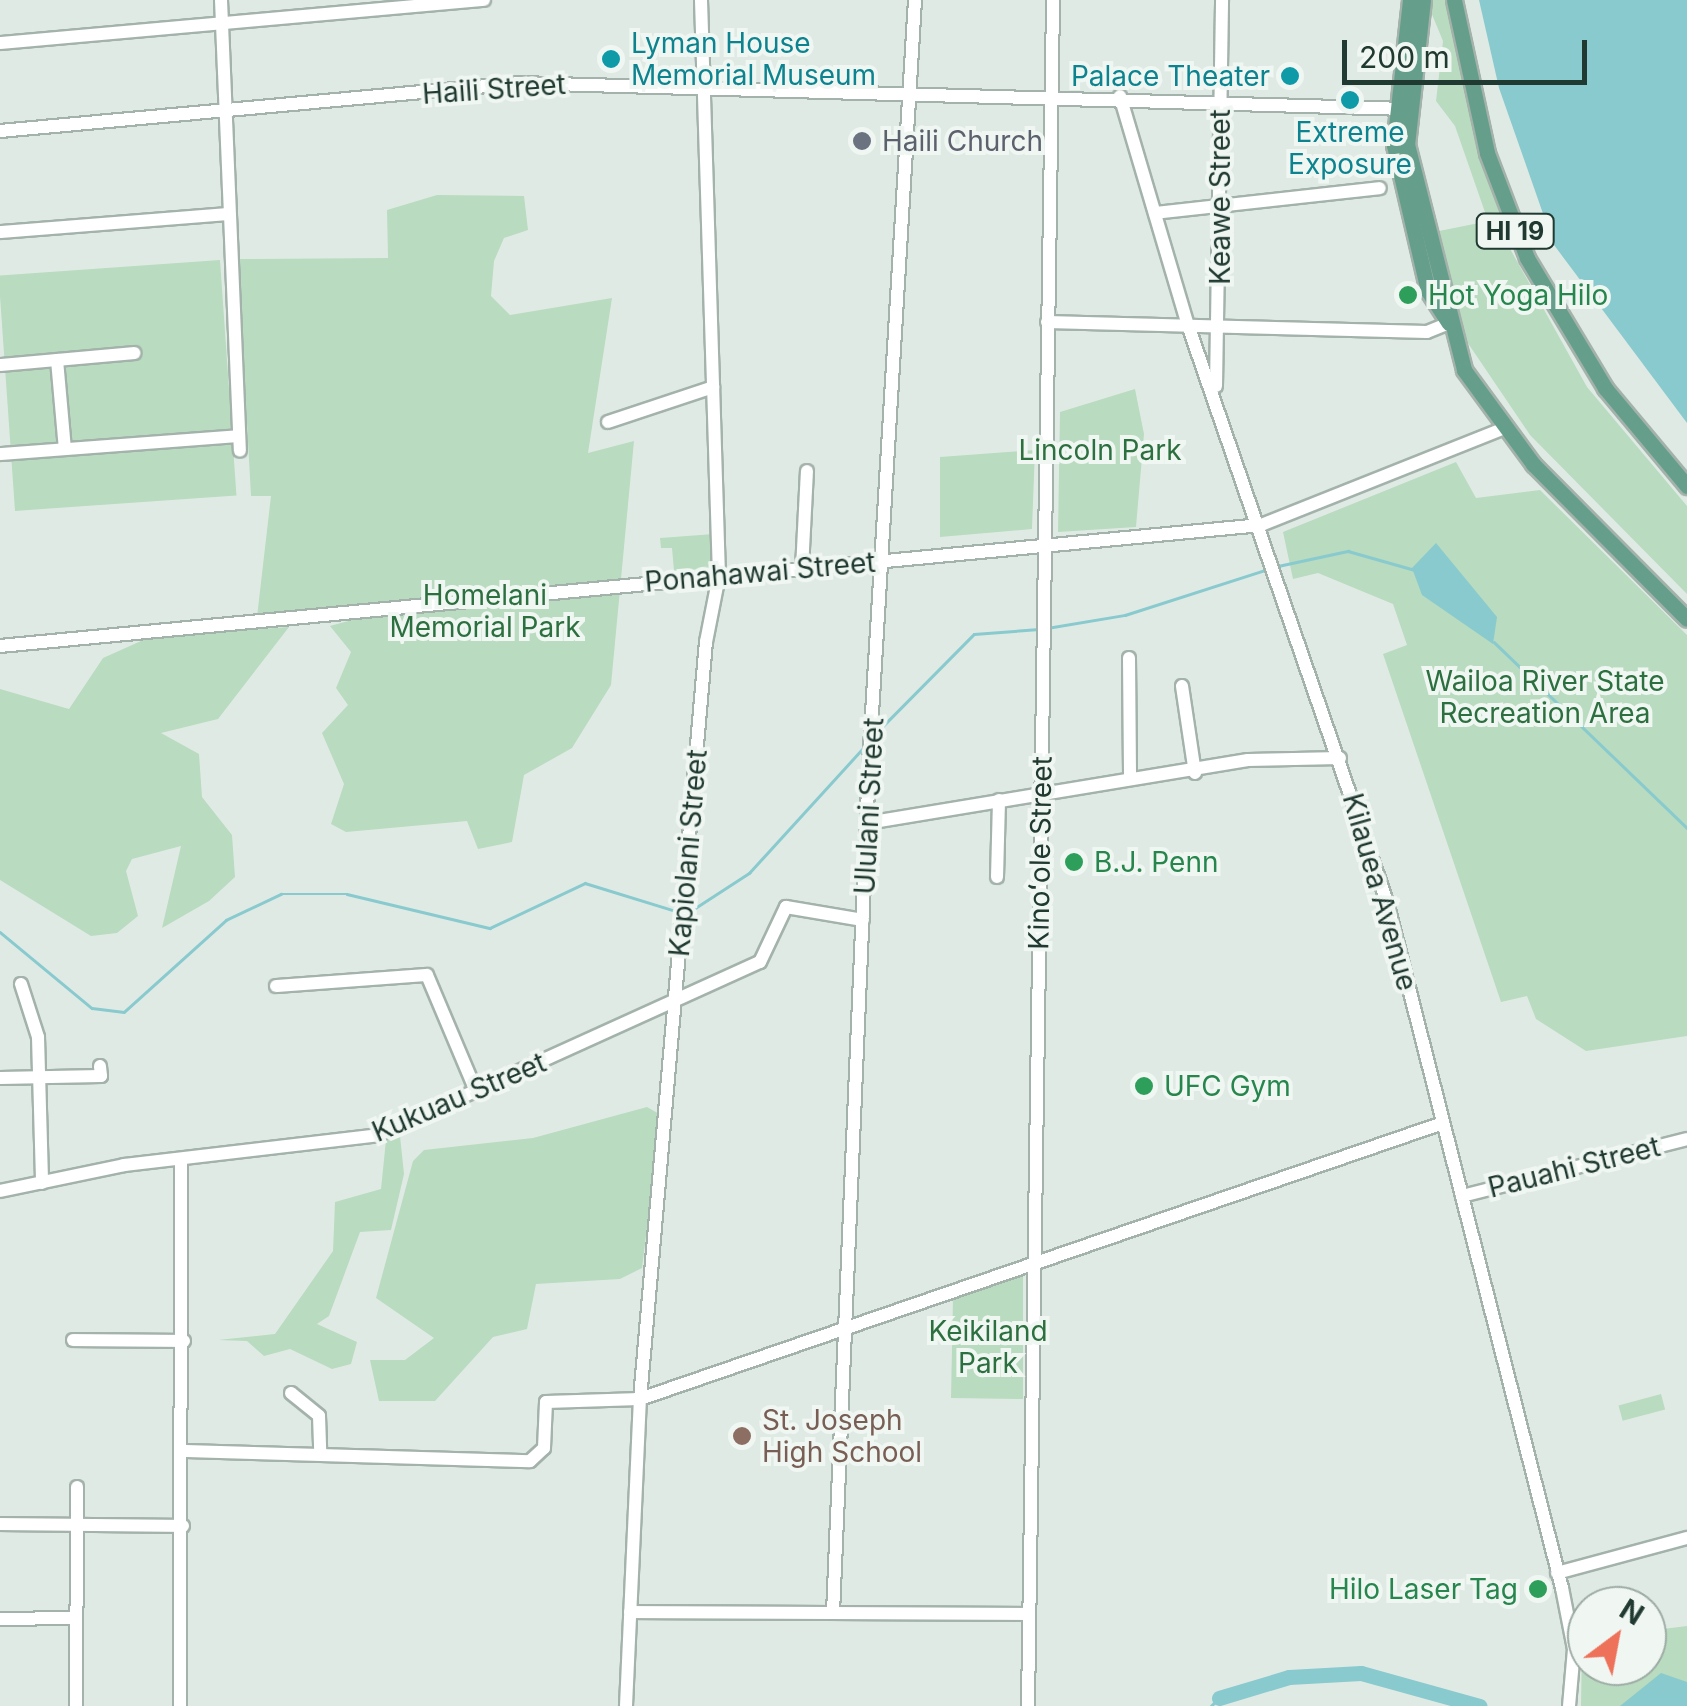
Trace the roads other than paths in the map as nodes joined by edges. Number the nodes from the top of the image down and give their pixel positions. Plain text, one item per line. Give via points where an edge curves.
1 (220, 0) edge
2 (484, 0) edge
3 (702, 0) edge
4 (915, 0) edge
5 (1054, 0) edge
6 (1222, 0) edge
7 (1410, 0) edge
8 (1423, 0) edge
9 (1457, 0) edge
10 (221, 26) junction
11 (0, 43) edge
12 (706, 84) junction
13 (914, 89) junction
14 (1053, 94) junction
15 (1120, 96) junction
16 (1221, 100) junction
17 (1402, 109) junction
18 (225, 115) junction
19 (0, 131) edge
20 (1380, 188) dead end
21 (1219, 210) junction
22 (1155, 213) junction
23 (228, 214) junction
24 (0, 232) edge
25 (1047, 322) junction
26 (1449, 323) junction
27 (1188, 325) junction
28 (1219, 326) junction
29 (134, 353) dead end
30 (58, 360) junction
31 (0, 366) edge
32 (713, 387) junction
33 (1216, 394) junction
34 (608, 422) dead end
35 (1502, 429) junction
36 (238, 436) junction
37 (64, 449) junction
38 (240, 452) dead end
39 (0, 454) edge
40 (807, 471) dead end
41 (1687, 486) edge
42 (1261, 525) junction
43 (1039, 548) junction
44 (881, 561) junction
45 (802, 569) junction
46 (719, 576) junction
47 (1687, 619) edge
48 (0, 646) edge
49 (1128, 658) dead end
50 (1182, 686) dead end
51 (1340, 758) junction
52 (1195, 772) junction
53 (1130, 780) junction
54 (1043, 791) junction
55 (1000, 800) junction
56 (868, 823) junction
57 (997, 877) dead end
58 (863, 920) junction
59 (20, 984) dead end
60 (276, 986) dead end
61 (674, 1003) junction
62 (100, 1066) dead end
63 (0, 1078) edge
64 (42, 1080) junction
65 (476, 1091) junction
66 (1442, 1123) junction
67 (1687, 1139) edge
68 (181, 1159) junction
69 (42, 1182) junction
70 (0, 1190) edge
71 (1462, 1196) junction
72 (1035, 1260) junction
73 (847, 1329) junction
74 (72, 1340) dead end
75 (184, 1341) junction
76 (291, 1393) dead end
77 (640, 1399) junction
78 (186, 1452) junction
79 (320, 1453) junction
80 (76, 1487) dead end
81 (78, 1521) junction
82 (0, 1524) edge
83 (182, 1526) junction
84 (1687, 1538) edge
85 (1557, 1573) junction
86 (630, 1612) junction
87 (833, 1613) junction
88 (1028, 1614) junction
89 (76, 1618) junction
90 (0, 1619) edge
91 (76, 1706) edge
92 (180, 1706) edge
93 (626, 1706) edge
94 (1028, 1706) edge
95 (1570, 1706) edge

1 - 10 street
2 - 10 street
3 - 12 street, Kapiolani Street
4 - 13 street, Ululani Street
5 - 14 street, Kinoʻole Street
6 - 16 street, Keawe Street
7 - 17 main road
8 - 17 main road
9 - 41 main road, HI 19 via 1461,58 1502,198 1542,288 1605,388
10 - 11 street
10 - 18 street
12 - 13 street, Haili Street
12 - 18 street, Haili Street via 519,83
12 - 32 street, Kapiolani Street
13 - 14 street, Haili Street
13 - 44 street, Ululani Street
14 - 15 street, Haili Street
14 - 25 street, Kinoʻole Street
15 - 16 street, Haili Street
15 - 22 street, Kilauea Avenue
16 - 17 street, Haili Street
16 - 21 street, Keawe Street
17 - 26 main road
18 - 19 street, Haili Street
18 - 23 street
20 - 21 street
21 - 22 street
21 - 28 street, Keawe Street
22 - 27 street, Kilauea Avenue
23 - 24 street
23 - 36 street
25 - 27 street
25 - 43 street, Kinoʻole Street
26 - 28 street via 1427,332
26 - 35 main road via 1464,370
27 - 28 street
27 - 33 street, Kilauea Avenue
28 - 33 street, Keawe Street
29 - 30 street
30 - 31 street
30 - 37 street
32 - 34 street
32 - 46 street, Kapiolani Street
33 - 42 street, Kilauea Avenue
35 - 42 street, Ponahawai Street
35 - 47 main road
36 - 37 street
36 - 38 street
37 - 39 street
40 - 45 street
42 - 43 street, Ponahawai Street
42 - 51 street, Kilauea Avenue
43 - 44 street, Ponahawai Street
43 - 54 street, Kinoʻole Street
44 - 45 street, Ponahawai Street
44 - 56 street, Ululani Street
45 - 46 street, Ponahawai Street
46 - 48 street, Ponahawai Street
46 - 61 street, Kapiolani Street
49 - 53 street
50 - 52 street
51 - 52 street via 1248,760
51 - 66 street, Kilauea Avenue
52 - 53 street
53 - 54 street
54 - 55 street
54 - 72 street, Kinoʻole Street
55 - 56 street
55 - 57 street
56 - 58 street, Ululani Street
58 - 61 street, Kukuau Street via 786,907 763,960
58 - 73 street, Ululani Street
59 - 64 street
60 - 65 street via 426,976
61 - 65 street, Kukuau Street
61 - 77 street, Kapiolani Street
62 - 64 street via 101,1076
63 - 64 street
64 - 69 street
65 - 68 street, Kukuau Street via 354,1141
66 - 71 street, Kilauea Avenue
66 - 72 street
67 - 71 street, Pauahi Street
68 - 69 street, Kukuau Street
68 - 75 street
69 - 70 street, Kukuau Street
71 - 85 street, Kilauea Avenue
72 - 73 street
72 - 88 street, Kinoʻole Street
73 - 77 street
73 - 87 street, Ululani Street
74 - 75 street
75 - 78 street
76 - 79 street via 319,1416
77 - 79 street via 546,1402 544,1448 530,1461
77 - 86 street, Kapiolani Street
78 - 79 street
78 - 83 street
80 - 81 street
81 - 82 street
81 - 83 street
81 - 89 street
83 - 92 street
84 - 85 street
85 - 95 street, Kilauea Avenue via 1574,1649
86 - 87 street
86 - 93 street, Kapiolani Street
87 - 88 street
88 - 94 street, Kinoʻole Street
89 - 90 street
89 - 91 street

